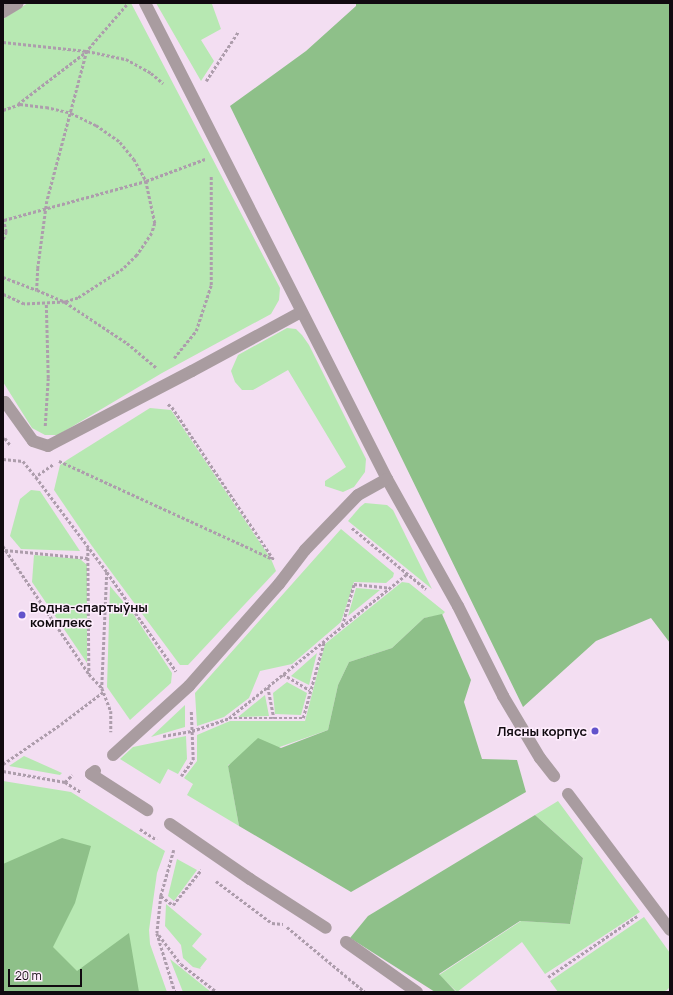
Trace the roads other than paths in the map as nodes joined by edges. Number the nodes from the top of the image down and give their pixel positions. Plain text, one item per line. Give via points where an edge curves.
1 (18, 3) edge
2 (145, 3) edge
3 (3, 12) edge
4 (301, 312) junction
5 (3, 403) edge
6 (387, 479) junction
7 (113, 755) dead end
8 (95, 771) dead end
9 (554, 776) dead end
10 (568, 794) dead end
11 (147, 810) dead end
12 (170, 824) dead end
13 (326, 928) dead end
14 (670, 930) edge
15 (346, 942) dead end
16 (417, 992) edge

1 - 3 lane
2 - 4 lane
4 - 5 lane via 163,379 48,446 32,441 5,402
4 - 6 lane
6 - 7 lane via 358,495 348,504 305,550 279,584 188,687
6 - 9 lane via 458,606 503,696 540,758
8 - 11 lane via 91,774
10 - 14 lane
12 - 13 lane
15 - 16 lane

